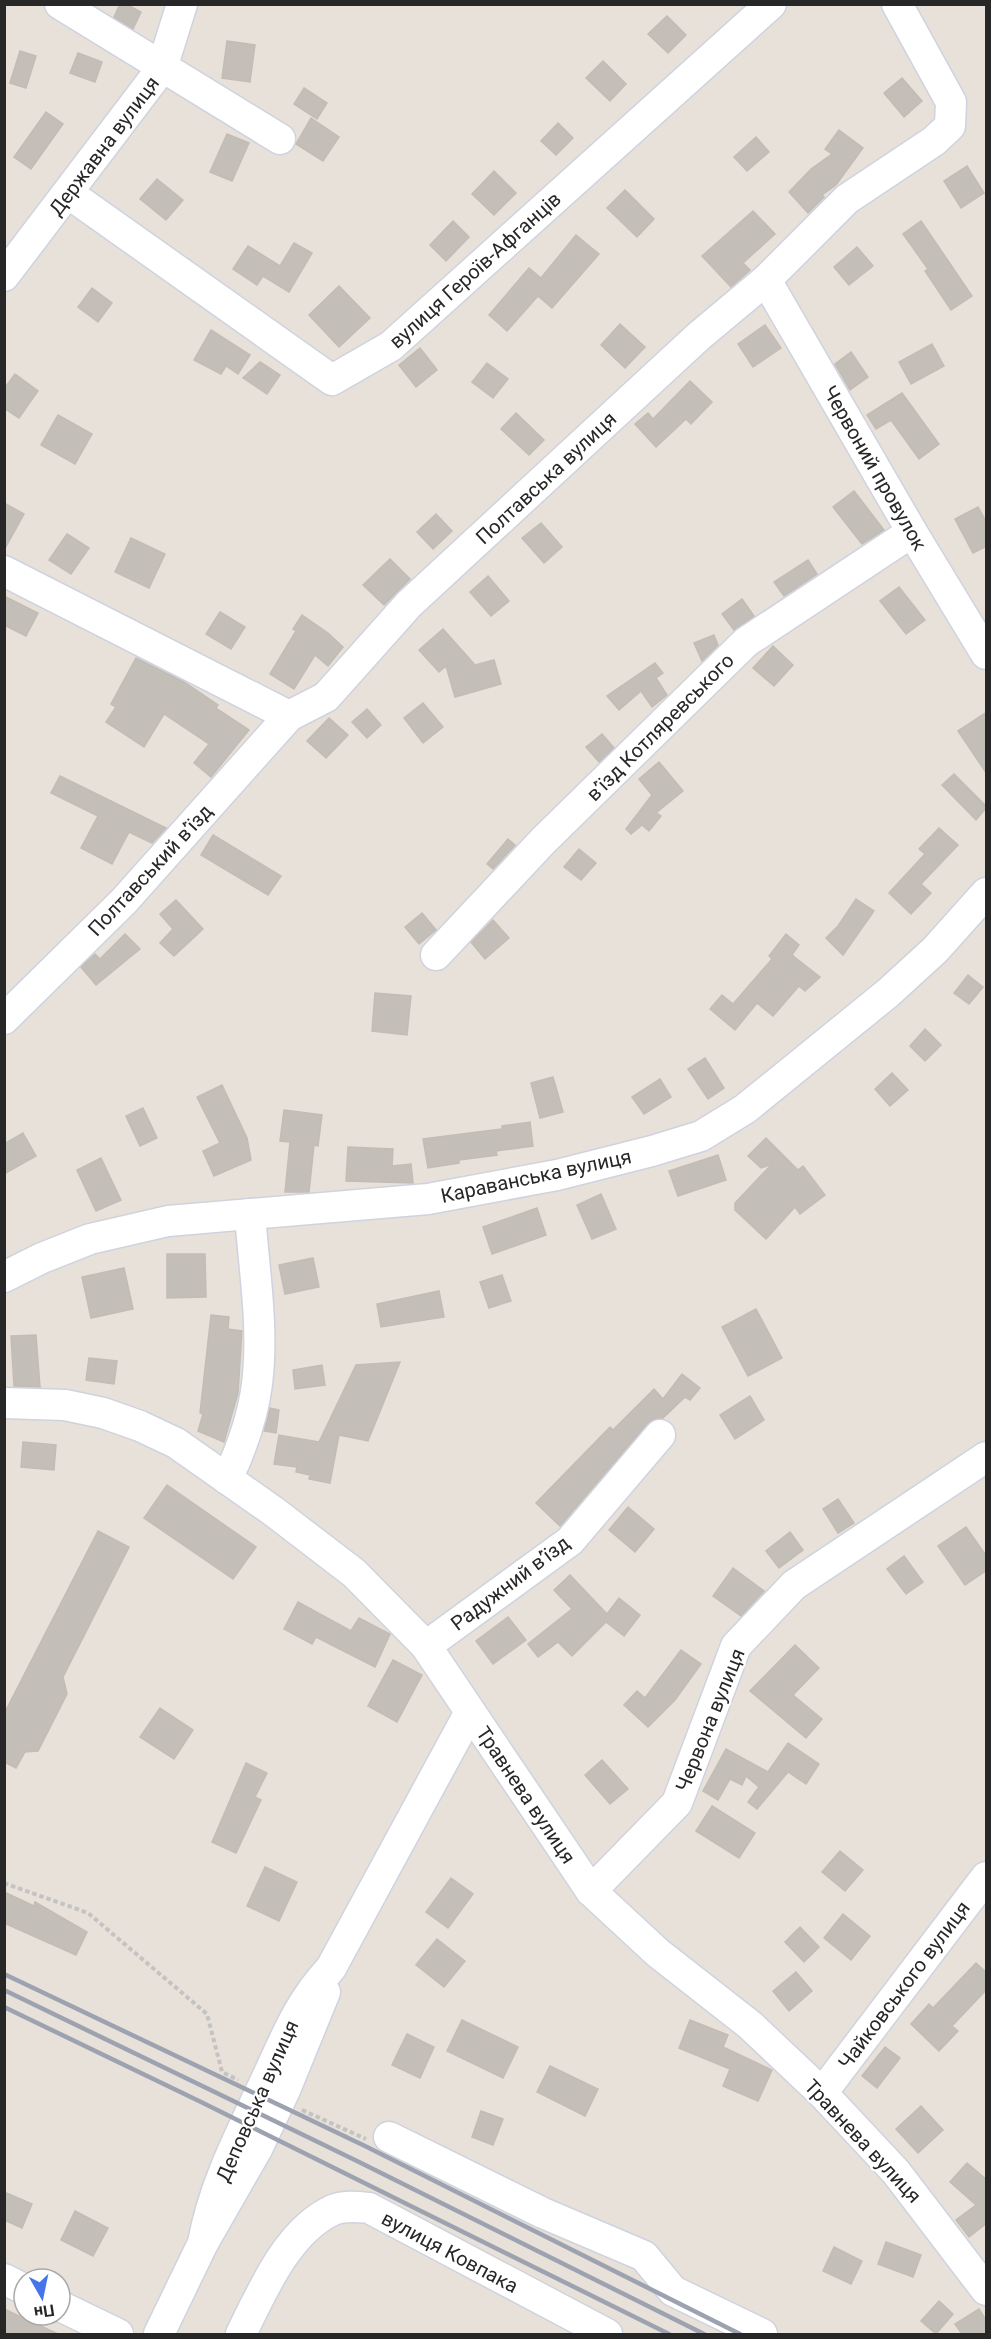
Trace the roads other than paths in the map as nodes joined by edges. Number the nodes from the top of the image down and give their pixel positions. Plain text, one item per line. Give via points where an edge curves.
1 (60, 4) edge
2 (182, 4) edge
3 (771, 4) edge
4 (897, 4) edge
5 (162, 68) junction
6 (280, 139) dead end
7 (68, 193) junction
8 (4, 276) edge
9 (766, 280) junction
10 (912, 532) junction
11 (4, 571) edge
12 (987, 654) edge
13 (289, 716) junction
14 (987, 893) edge
15 (435, 955) dead end
16 (4, 1019) edge
17 (250, 1215) junction
18 (4, 1277) edge
19 (4, 1403) edge
20 (660, 1434) dead end
21 (987, 1457) edge
22 (227, 1479) junction
23 (426, 1646) junction
24 (470, 1713) junction
25 (987, 1877) edge
26 (591, 1891) junction
27 (822, 2093) junction
28 (389, 2137) road end
29 (987, 2290) edge
30 (72, 2312) edge
31 (118, 2334) edge
32 (159, 2334) edge
33 (241, 2334) edge
34 (607, 2334) edge
35 (762, 2334) edge

1 - 5 street
2 - 5 street, Державна вулиця
3 - 7 street, вулиця Героїв-Афганців via 391,346 332,380
4 - 9 street, Полтавська вулиця via 951,102 950,126 847,199
5 - 6 street
5 - 7 street, Державна вулиця
7 - 8 street, Державна вулиця
9 - 10 street, Червоний провулок
9 - 13 street, Полтавська вулиця via 699,336 410,604 326,697
10 - 12 street, Червоний провулок
10 - 15 street, в’їзд Котляревського via 746,642 543,842
11 - 13 street
13 - 16 street, Полтавський в’їзд via 124,901
14 - 17 street, Караванська вулиця via 935,950 888,993 745,1109 701,1136 557,1175 428,1199
17 - 18 street, Караванська вулиця via 168,1221 90,1239
17 - 22 street via 258,1320 257,1384 238,1456
19 - 22 street, Травнева вулиця via 65,1405 103,1413 176,1443
20 - 23 street, Радужний в’їзд via 570,1541
21 - 26 street, Червона вулиця via 794,1585 736,1646 677,1803
22 - 23 street, Травнева вулиця via 354,1573
23 - 24 street, Травнева вулиця
24 - 26 street, Травнева вулиця
24 - 32 street, Деповська вулиця via 330,1968 309,1992 290,2024 214,2197 203,2243
25 - 27 street, Чайковського вулиця
26 - 27 street, Травнева вулиця via 658,1953 750,2025
27 - 29 street, Травнева вулиця via 896,2172
28 - 35 street via 543,2213 644,2256 673,2291
30 - 31 street
33 - 34 street, вулиця Ковпака via 271,2274 290,2247 324,2216 350,2207 369,2208

